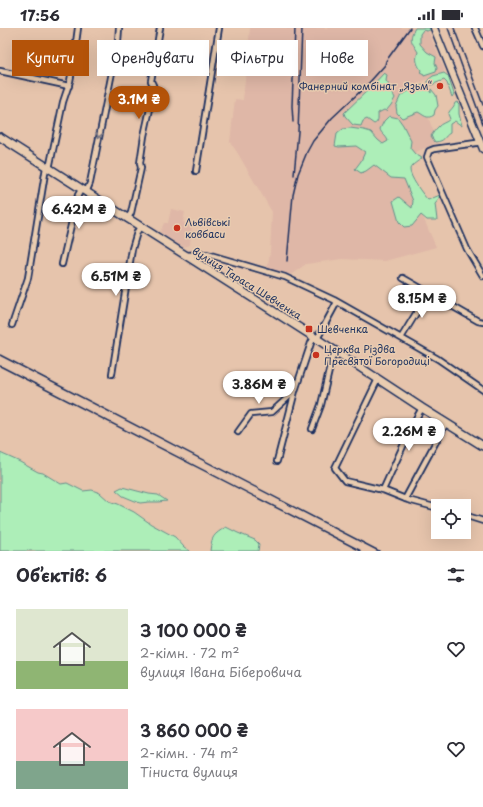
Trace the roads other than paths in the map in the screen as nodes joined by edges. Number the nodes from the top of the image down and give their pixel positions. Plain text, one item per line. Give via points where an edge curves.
1 (78, 28) edge
2 (119, 28) edge
3 (160, 28) edge
4 (219, 28) edge
5 (434, 28) edge
6 (476, 28) edge
7 (483, 46) edge
8 (0, 71) edge
9 (69, 86) junction
10 (0, 138) edge
11 (480, 142) junction
12 (483, 149) edge
13 (47, 168) junction
14 (196, 170) dead end
15 (84, 191) junction
16 (127, 218) junction
17 (140, 227) junction
18 (185, 256) junction
19 (62, 264) dead end
20 (483, 276) edge
21 (403, 278) dead end
22 (429, 292) junction
23 (337, 302) junction
24 (483, 322) edge
25 (12, 325) dead end
26 (316, 338) junction
27 (401, 338) junction
28 (336, 352) junction
29 (112, 374) dead end
30 (378, 379) junction
31 (296, 390) junction
32 (483, 390) edge
33 (422, 408) junction
34 (446, 423) junction
35 (312, 428) dead end
36 (238, 432) dead end
37 (483, 446) edge
38 (277, 461) dead end
39 (383, 490) junction
40 (405, 499) junction
41 (431, 506) edge
42 (471, 518) edge
43 (483, 521) edge

1 - 9 street
2 -> 15 street via 90,183
3 - 16 street via 151,81 154,91 144,136 141,168 131,213
4 - 14 street
5 - 11 main road
6 - 7 street
8 - 9 street
9 - 13 street
10 - 13 main road, вулиця Тараса Шевченка
11 - 12 main road
11 - 20 street via 434,149 429,151 427,157 467,249
13 - 15 main road, вулиця Тараса Шевченка
13 - 25 street via 28,278
15 - 16 main road, вулиця Тараса Шевченка
15 - 19 street via 78,195
16 - 17 main road, вулиця Тараса Шевченка
17 - 18 main road, вулиця Тараса Шевченка
17 - 29 street via 132,249
18 - 23 street via 207,254 285,277
18 - 26 main road, вулиця Тараса Шевченка
21 - 22 street
22 - 24 street
22 - 27 street
23 - 26 street
23 - 27 street
26 - 28 main road, вулиця Тараса Шевченка
26 - 31 street via 311,342
27 - 32 street via 438,359
28 - 30 main road, вулиця Тараса Шевченка
28 - 35 street via 332,358 321,405
30 - 33 main road, вулиця Тараса Шевченка
30 - 39 street via 335,468 345,481
31 - 36 street via 272,412 251,414
31 - 38 street
33 - 34 main road, вулиця Тараса Шевченка
33 - 39 street
34 - 37 main road, вулиця Тараса Шевченка
34 - 40 street
39 - 40 street
40 - 41 street
42 - 43 street

